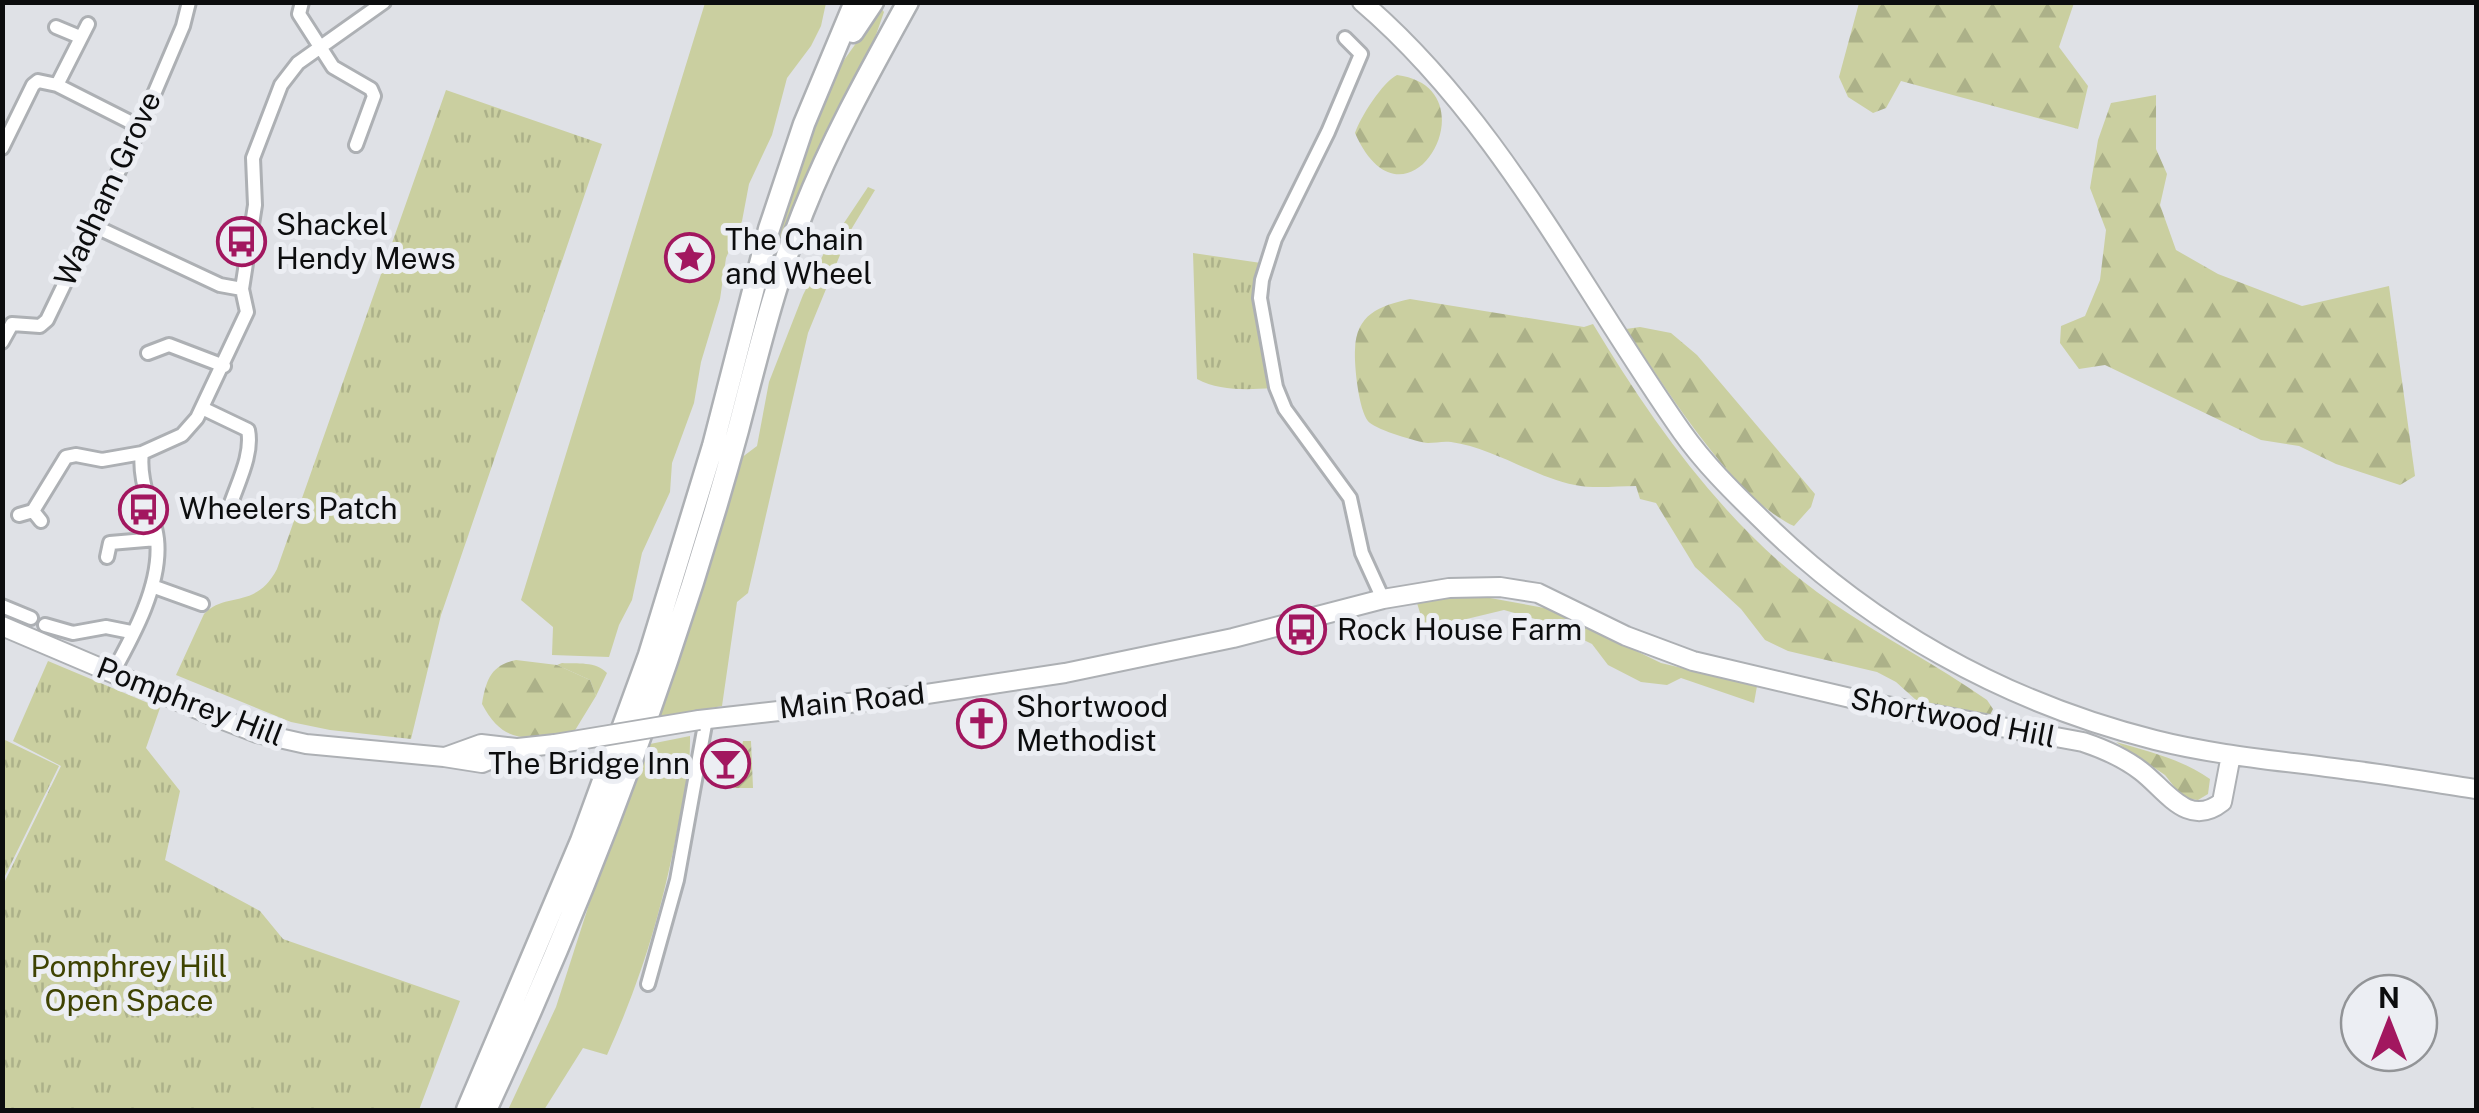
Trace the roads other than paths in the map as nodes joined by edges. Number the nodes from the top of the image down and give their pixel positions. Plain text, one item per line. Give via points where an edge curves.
1 (190, 2) edge
2 (302, 2) edge
3 (384, 2) edge
4 (855, 2) edge
5 (872, 2) edge
6 (908, 2) edge
7 (1373, 6) edge
8 (88, 24) dead end
9 (56, 27) dead end
10 (80, 38) junction
11 (1345, 38) dead end
12 (320, 50) junction
13 (826, 70) junction
14 (57, 85) junction
15 (140, 127) junction
16 (356, 145) dead end
17 (2, 148) edge
18 (94, 226) junction
19 (242, 289) junction
20 (2, 342) edge
21 (148, 354) dead end
22 (224, 366) junction
23 (202, 408) junction
24 (142, 453) junction
25 (230, 506) dead end
26 (31, 515) dead end
27 (157, 539) junction
28 (108, 544) dead end
29 (152, 586) junction
30 (1383, 599) junction
31 (202, 604) dead end
32 (2, 606) edge
33 (31, 618) dead end
34 (45, 625) dead end
35 (2, 626) edge
36 (132, 632) junction
37 (112, 674) junction
38 (702, 719) junction
39 (554, 744) joint
40 (2231, 755) junction
41 (2476, 790) edge
42 (648, 984) dead end
43 (467, 1110) edge
44 (486, 1110) edge

1 - 15 street, Wadham Grove
2 - 12 street via 299,14
3 - 12 street
4 - 13 highway
5 - 13 highway
6 - 44 highway via 802,214 668,660 601,844
7 - 40 main road via 1473,121 1684,435 1742,501 1824,577 1900,632 1990,682 2078,718
8 - 10 street
9 - 10 street
10 - 14 street
11 - 30 street via 1361,54 1275,239 1260,298 1276,387 1301,434 1350,498 1362,553
12 - 16 street via 332,67 374,96
12 - 19 street via 290,70 255,148 255,205
13 - 43 highway via 768,229 713,446 649,654 581,842
14 - 15 street
14 - 17 street via 32,85
15 - 18 street, Wadham Grove
18 - 19 street
18 - 20 street, Wadham Grove via 47,320 40,326 12,324
19 - 22 street via 247,312
21 - 22 street via 168,338
22 - 23 street
23 - 24 street via 182,435
23 - 25 street via 250,434
24 - 26 street via 66,457
24 - 27 street
27 - 28 street
27 - 29 street
29 - 31 street
29 - 36 street
30 - 38 main road, Main Road via 1065,673
30 - 40 main road, Shortwood Hill via 1448,588 1538,593 1693,660 2112,752 2188,810 2222,802
32 - 33 street
34 - 36 street
35 - 37 main road, Pomphrey Hill
36 - 37 street
37 - 39 main road, Pomphrey Hill via 257,733 306,744 444,757 481,744
38 - 39 main road, Main Road, bridge
38 - 42 street via 677,880
40 - 41 main road

